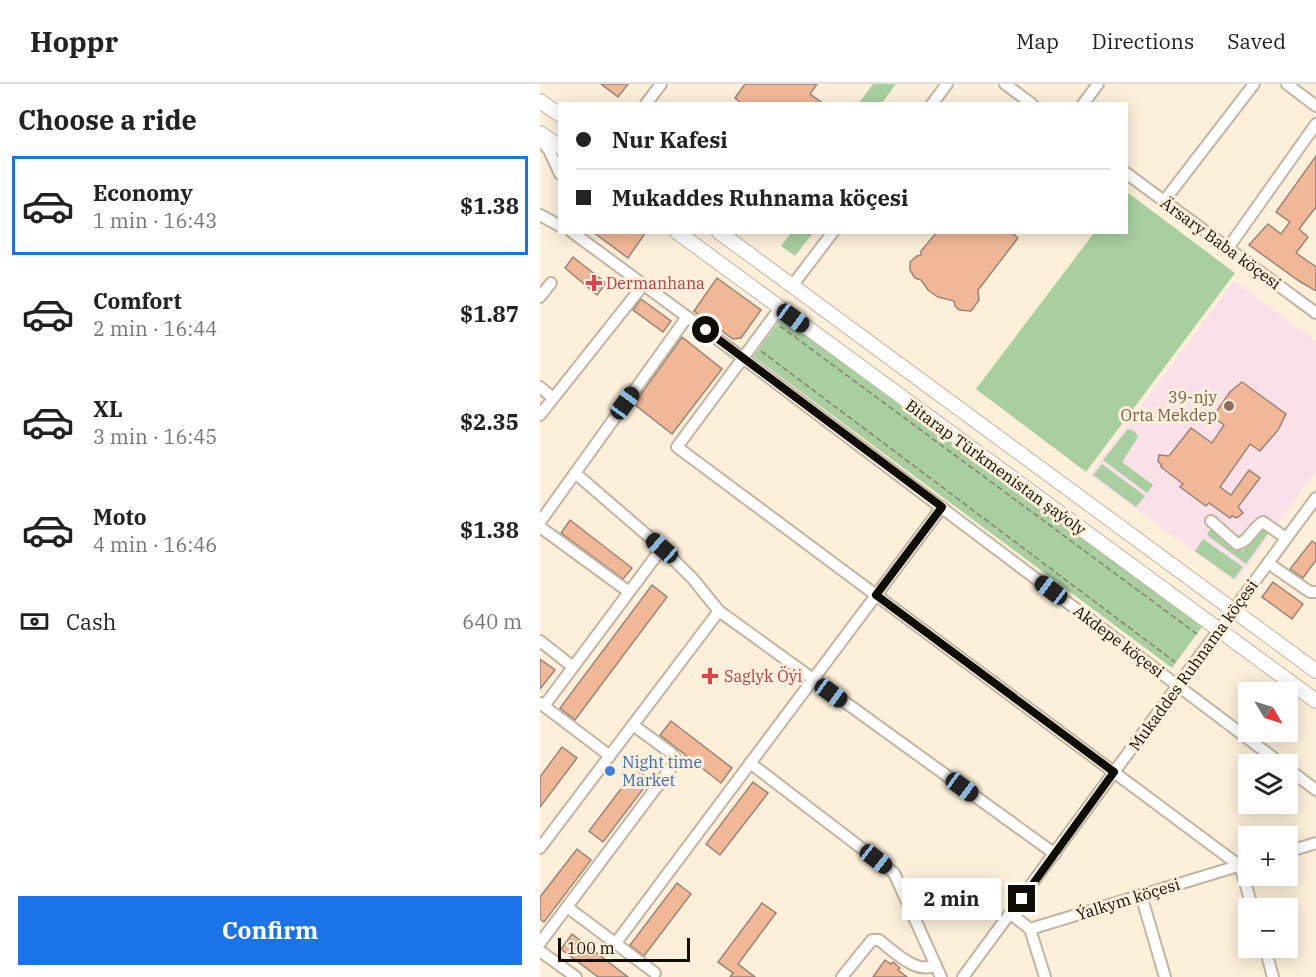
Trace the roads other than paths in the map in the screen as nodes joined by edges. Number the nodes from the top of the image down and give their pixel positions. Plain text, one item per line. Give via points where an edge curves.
1 (661, 84) edge
2 (947, 84) edge
3 (1005, 84) edge
4 (1098, 84) edge
5 (1254, 84) edge
6 (1292, 85) edge
7 (540, 101) edge
8 (648, 102) edge
9 (934, 102) edge
10 (1029, 102) edge
11 (1084, 102) edge
12 (1316, 106) edge
13 (558, 114) edge
14 (1316, 124) edge
15 (540, 133) edge
16 (540, 140) edge
17 (558, 146) edge
18 (558, 170) edge
19 (1128, 174) edge
20 (1164, 201) junction
21 (541, 218) edge
22 (558, 225) edge
23 (578, 234) edge
24 (679, 234) edge
25 (722, 234) edge
26 (831, 234) edge
27 (1228, 248) junction
28 (551, 283) dead end
29 (644, 285) junction
30 (792, 286) junction
31 (540, 297) edge
32 (1315, 309) edge
33 (776, 314) junction
34 (687, 316) junction
35 (743, 358) junction
36 (540, 387) edge
37 (553, 398) junction
38 (540, 415) edge
39 (575, 473) junction
40 (1316, 498) edge
41 (942, 507) junction
42 (1211, 521) dead end
43 (540, 522) edge
44 (540, 527) edge
45 (1286, 538) junction
46 (662, 548) junction
47 (1268, 564) junction
48 (1316, 591) edge
49 (629, 592) junction
50 (876, 595) junction
51 (1233, 610) junction
52 (719, 611) junction
53 (1219, 630) junction
54 (540, 641) edge
55 (573, 667) junction
56 (1316, 671) edge
57 (813, 679) junction
58 (1178, 686) junction
59 (1316, 701) edge
60 (542, 705) edge
61 (633, 724) junction
62 (1268, 754) edge
63 (610, 756) junction
64 (750, 763) junction
65 (1114, 772) junction
66 (1298, 776) edge
67 (1316, 790) edge
68 (1316, 843) edge
69 (540, 848) edge
70 (1298, 849) edge
71 (1054, 854) junction
72 (1238, 861) edge
73 (1238, 867) edge
74 (1141, 895) junction
75 (567, 907) junction
76 (1011, 914) junction
77 (1030, 928) junction
78 (540, 943) edge
79 (615, 944) junction
80 (540, 951) edge
81 (1268, 958) edge
82 (936, 965) junction
83 (655, 974) dead end
84 (576, 977) edge
85 (842, 977) edge
86 (941, 977) edge
87 (963, 977) edge
88 (1045, 977) edge
89 (1165, 977) edge
90 (1273, 977) edge

1 - 8 street
2 - 9 street
3 - 10 street
4 - 11 street
5 - 20 street
6 - 12 street
7 - 13 main road
14 - 27 street
15 - 17 main road
16 - 18 street
19 - 20 street, Ärsary Baba köçesi
20 - 27 street, Ärsary Baba köçesi
21 - 22 street
23 - 29 street, Akdepe köçesi
24 - 33 main road, Bitarap Türkmenistan şaýoly
25 - 30 main road, Bitarap Türkmenistan şaýoly
26 - 30 street
27 - 32 street, Ärsary Baba köçesi
28 - 31 street
29 - 34 street, Akdepe köçesi
29 - 37 street
30 - 51 main road, Bitarap Türkmenistan şaýoly
33 - 35 street
33 - 53 main road, Bitarap Türkmenistan şaýoly
34 - 35 street, Akdepe köçesi
34 - 39 street
35 - 41 street, Akdepe köçesi
35 - 50 street via 677,447
36 - 37 street
37 - 38 street
39 - 43 street
39 - 46 street
40 - 45 street, Mukaddes Ruhnama köçesi
41 - 50 street
41 - 58 street, Akdepe köçesi
42 - 45 street via 1237,544 1244,543 1263,522
44 - 49 street
45 - 47 street, Mukaddes Ruhnama köçesi
46 - 49 street
46 - 52 street
47 - 48 street via 1310,592
47 - 51 street, Mukaddes Ruhnama köçesi
49 - 55 street
50 - 57 street
50 - 65 street
51 - 53 street, Mukaddes Ruhnama köçesi
51 - 56 main road, Bitarap Türkmenistan şaýoly
52 - 57 street
52 - 61 street
53 - 58 street, Mukaddes Ruhnama köçesi
53 - 59 main road, Bitarap Türkmenistan şaýoly
54 - 55 street
55 - 60 street
57 - 64 street
57 - 71 street
58 - 62 street, Akdepe köçesi
58 - 65 street, Mukaddes Ruhnama köçesi
60 - 63 street
61 - 63 street
61 - 75 street via 671,753 675,758 673,765
63 - 69 street
64 - 79 street
64 - 82 street via 894,873
65 - 71 street, Mukaddes Ruhnama köçesi
65 - 72 street
66 - 67 street
68 - 70 street
71 - 76 street, Mukaddes Ruhnama köçesi
73 - 74 street, Ýalkym köçesi
74 - 77 street, Ýalkym köçesi
74 - 89 street
75 - 78 street
75 - 79 street
76 - 77 street
76 - 87 street, Mukaddes Ruhnama köçesi
77 - 88 street
79 - 83 street
80 - 84 street
81 - 90 street
82 - 85 street via 918,968 879,940 872,940
82 - 86 street

